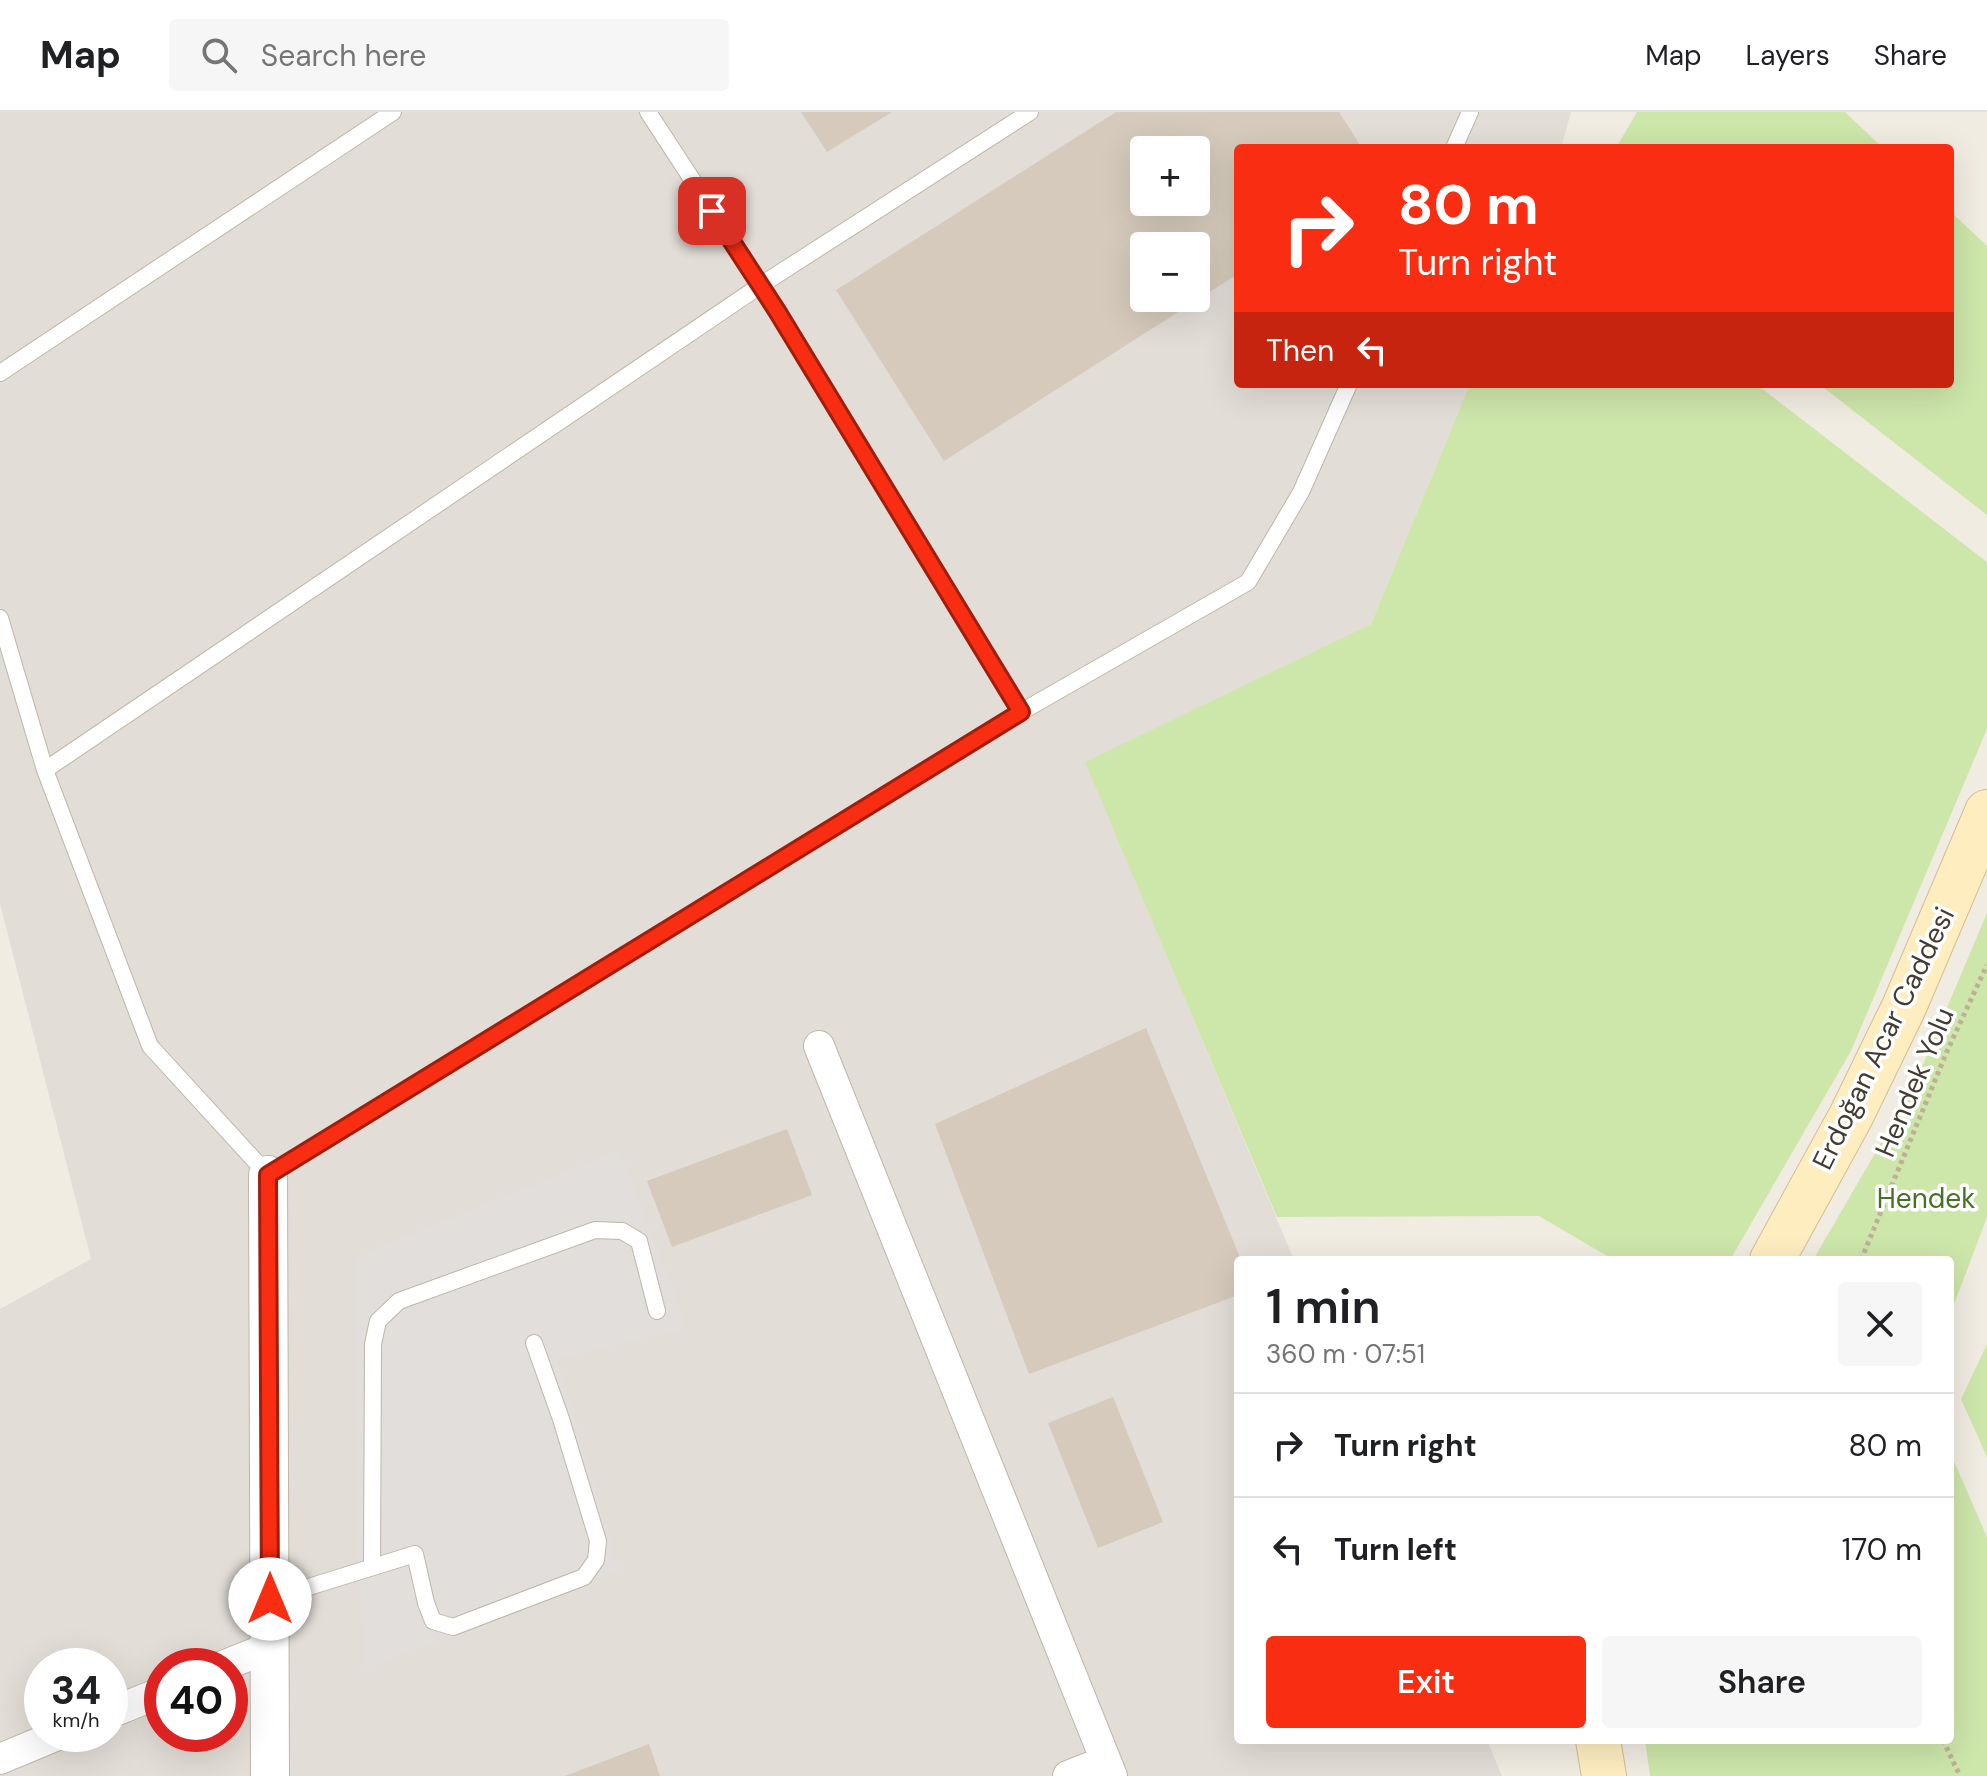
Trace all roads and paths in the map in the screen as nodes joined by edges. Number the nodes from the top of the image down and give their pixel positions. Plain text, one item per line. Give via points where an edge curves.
1 (393, 112) edge
2 (648, 112) edge
3 (1030, 112) edge
4 (1470, 112) edge
5 (1456, 144) edge
6 (761, 285) junction
7 (0, 373) edge
8 (1347, 388) edge
9 (0, 618) edge
10 (1021, 712) junction
11 (45, 770) junction
12 (1987, 812) edge
13 (1987, 965) edge
14 (819, 1046) dead end
15 (268, 1175) junction
16 (1774, 1256) edge
17 (1863, 1256) edge
18 (657, 1311) dead end
19 (534, 1343) dead end
20 (372, 1567) junction
21 (270, 1599) junction
22 (270, 1647) junction
23 (248, 1656) edge
24 (1599, 1744) edge
25 (1945, 1744) edge
26 (24, 1749) edge
27 (0, 1759) edge
28 (1109, 1769) edge
29 (270, 1776) edge
30 (1068, 1776) edge
31 (1604, 1776) edge
32 (1960, 1776) edge

1 - 7 lane
2 - 6 lane
3 - 6 lane
4 - 5 lane
6 - 10 lane
6 - 11 lane
8 - 10 lane via 1301,492 1248,582
9 - 11 lane
10 - 15 lane
11 - 15 lane via 150,1046
12 - 16 main road, Erdoğan Acar Caddesi via 1904,1007
13 - 17 path, Hendek Yolu
14 - 28 street
15 - 21 street
18 - 20 lane via 639,1241 622,1231 595,1230 399,1301 378,1321 373,1344
19 - 20 lane via 598,1541 596,1560 584,1577 453,1627 433,1621 415,1554
20 - 21 lane
21 - 22 street
22 - 23 street
22 - 29 street
24 - 31 main road
25 - 32 path
26 - 27 street
28 - 30 street

